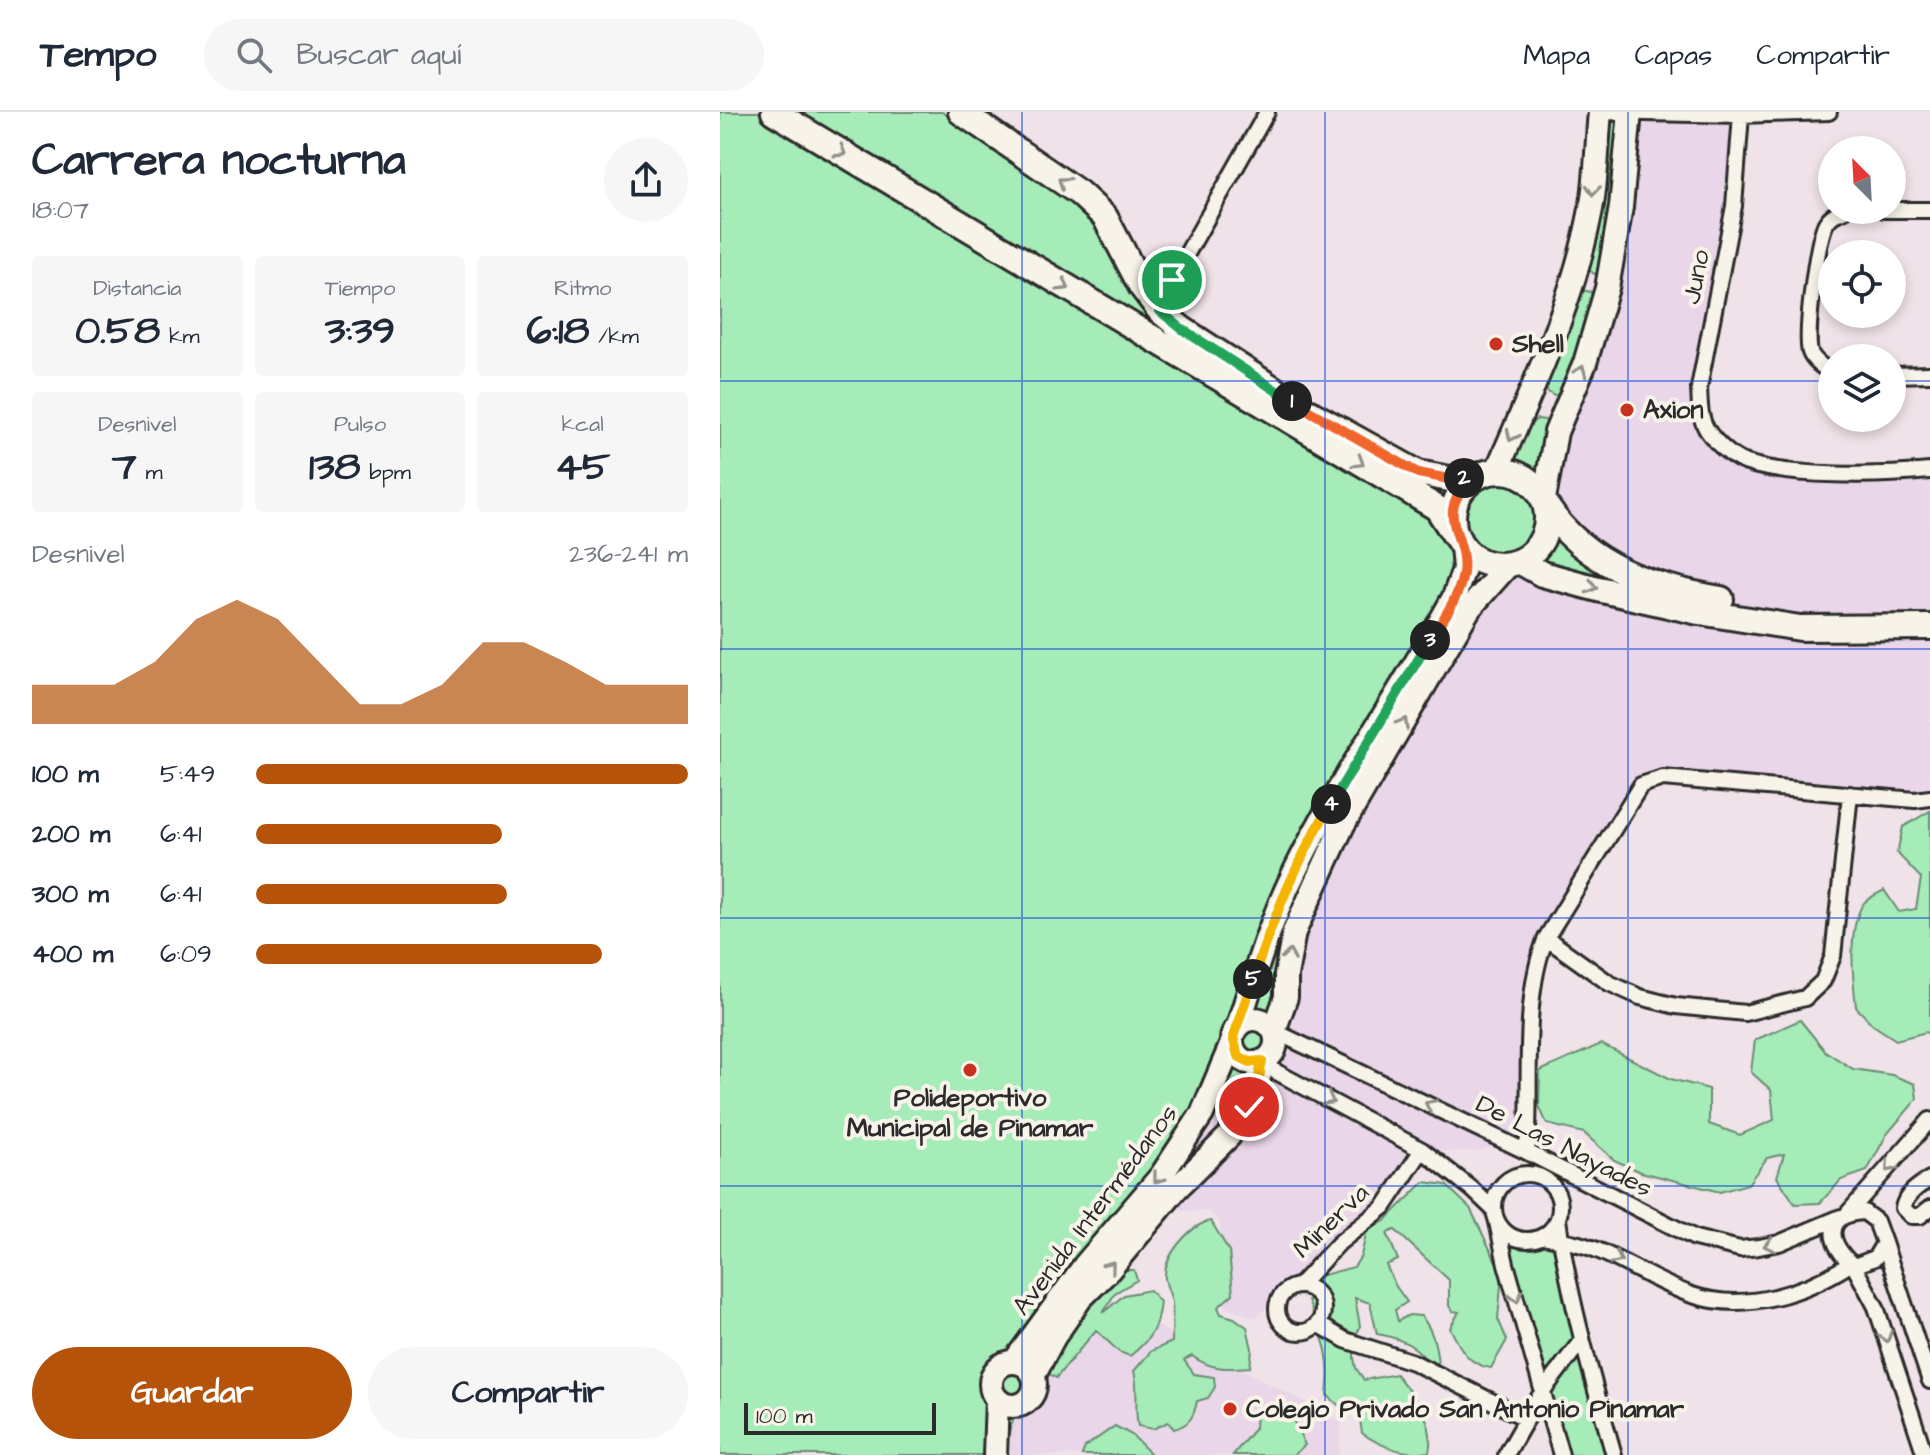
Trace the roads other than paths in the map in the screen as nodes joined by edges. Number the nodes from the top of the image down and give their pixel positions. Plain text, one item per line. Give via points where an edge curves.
1 (774, 112) edge
2 (961, 112) edge
3 (1267, 112) edge
4 (1599, 112) edge
5 (1630, 112) edge
6 (1829, 112) edge
7 (1741, 115) junction
8 (1906, 210) edge
9 (1930, 210) edge
10 (1825, 224) edge
11 (1573, 279) junction
12 (1607, 288) junction
13 (1160, 311) junction
14 (1818, 362) edge
15 (1930, 374) edge
16 (1906, 375) edge
17 (1528, 403) junction
18 (1563, 415) junction
19 (1930, 471) edge
20 (1486, 474) junction
21 (1546, 503) junction
22 (1459, 541) junction
23 (1514, 563) junction
24 (1930, 612) edge
25 (1930, 627) edge
26 (1850, 794) junction
27 (1930, 798) edge
28 (1546, 938) junction
29 (1274, 1031) junction
30 (1235, 1034) junction
31 (1262, 1061) junction
32 (1930, 1120) edge
33 (1422, 1150) junction
34 (1527, 1152) junction
35 (1547, 1179) junction
36 (1930, 1179) edge
37 (1505, 1181) junction
38 (1930, 1208) edge
39 (1845, 1215) junction
40 (1496, 1216) junction
41 (1558, 1219) junction
42 (1543, 1236) junction
43 (1561, 1240) junction
44 (1884, 1243) junction
45 (1852, 1265) junction
46 (1299, 1286) junction
47 (1318, 1324) junction
48 (1582, 1340) junction
49 (1014, 1362) junction
50 (1034, 1375) junction
51 (1930, 1381) edge
52 (1542, 1392) junction
53 (1007, 1403) junction
54 (1527, 1419) junction
55 (995, 1455) edge
56 (1004, 1455) edge
57 (1506, 1455) edge
58 (1561, 1455) edge
59 (1614, 1455) edge
60 (1925, 1455) edge

1 -> 22 main road via 1437,508
13 -> 2 main road via 1105,217 1079,193
3 - 13 street
4 - 5 street
4 -> 11 main road via 1592,203
5 - 7 street
5 - 12 main road
6 - 7 street
7 - 19 street, Juno via 1734,206 1699,388 1707,430 1742,461 1773,468 1831,474
8 - 9 street
10 - 14 street via 1811,299 1809,349
11 - 12 main road
11 - 17 main road
18 -> 12 main road
13 - 20 main road via 1312,414 1418,473 1449,479
15 - 16 street
17 - 18 main road
17 -> 20 main road
18 - 21 main road
20 - 21 main road via 1511,471 1525,477
20 - 22 main road via 1457,497 1453,510
21 - 23 main road via 1543,539
21 - 24 main road via 1586,551 1659,585 1783,610 1856,615
22 - 23 main road via 1483,562
22 - 30 main road, Avenida Intermédanos via 1464,569 1454,597 1295,871 1271,924
23 -> 25 main road via 1699,612 1800,628
29 -> 23 main road via 1286,997 1294,932 1343,825 1469,609
26 - 27 street
26 - 28 street via 1663,778 1641,785
26 - 28 street via 1833,956 1823,981 1805,998 1745,1013 1676,1006 1609,983
28 - 34 street via 1534,981
29 - 30 main road via 1255,1019
29 - 31 main road via 1275,1047
34 -> 29 street, De Las Nayades
30 - 31 main road via 1238,1056
30 -> 49 main road, Avenida Intermédanos via 1202,1114 1161,1176 1085,1265
31 -> 33 street
50 -> 31 main road via 1080,1299 1229,1136 1257,1089
32 -> 39 street, De Las Nayades
33 - 40 street
33 - 46 street, Minerva via 1384,1207 1339,1243
34 - 35 street
34 - 37 street
39 -> 34 street, De Las Nayades via 1779,1243 1740,1249 1717,1245 1670,1227
35 - 37 street via 1521,1174
35 - 41 street via 1558,1193
36 - 38 street via 1914,1189 1903,1208 1911,1216
37 - 40 street via 1495,1196
39 - 44 street via 1871,1215
39 - 45 street via 1836,1222 1833,1236
40 - 42 street via 1517,1239
40 -> 52 street
41 - 42 street
41 - 43 street
42 - 43 street
43 -> 45 street via 1605,1253 1695,1296 1724,1301 1773,1298
43 - 48 street
44 - 45 street via 1875,1258
44 - 51 street
45 -> 60 street via 1876,1307
46 - 47 street via 1319,1296 1323,1310
46 - 47 street via 1280,1297 1279,1319 1297,1332
47 - 54 street via 1345,1340 1413,1362
48 - 52 street
48 - 59 street
49 - 50 main road
49 - 53 main road via 994,1373 992,1391
50 - 53 main road via 1031,1398
52 - 54 street
52 - 58 street
53 - 55 main road
53 - 56 main road
54 - 57 street

